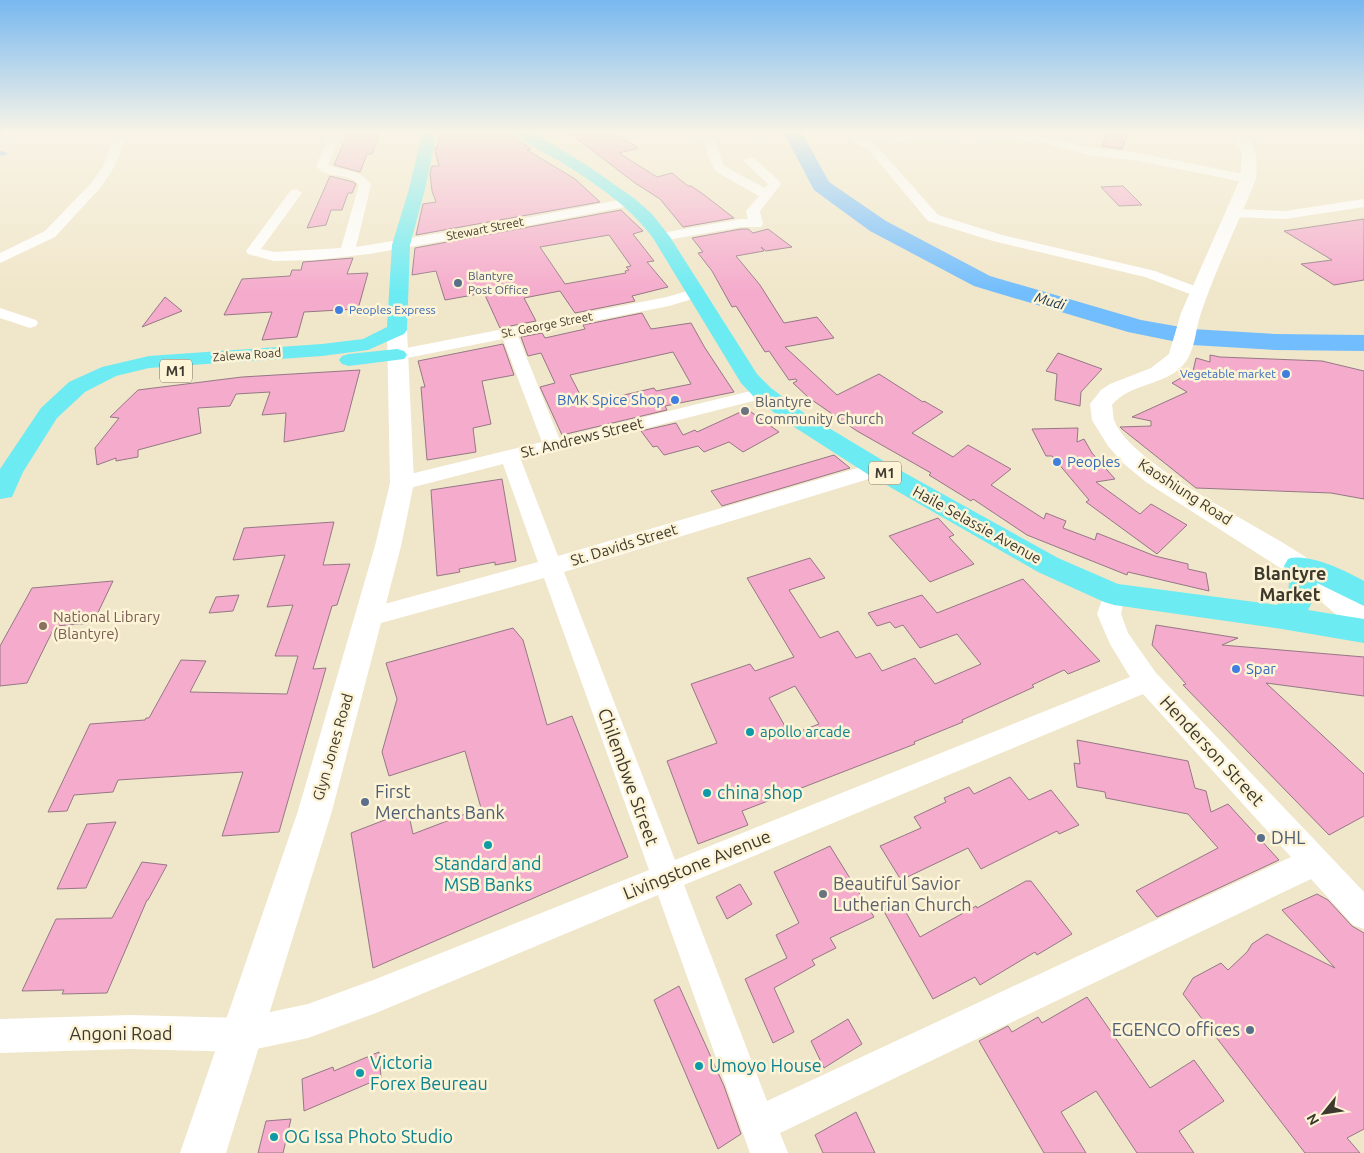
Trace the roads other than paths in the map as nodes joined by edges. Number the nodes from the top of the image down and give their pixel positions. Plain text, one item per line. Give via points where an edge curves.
1 (95, 185) edge
2 (364, 185) edge
3 (418, 185) edge
4 (606, 185) edge
5 (749, 185) edge
6 (773, 185) edge
7 (903, 185) edge
8 (1246, 185) edge
9 (296, 193) dead end
10 (767, 195) junction
11 (629, 202) junction
12 (1364, 203) edge
13 (1234, 213) junction
14 (661, 237) junction
15 (401, 246) junction
16 (347, 252) junction
17 (0, 260) edge
18 (697, 293) junction
19 (1200, 293) junction
20 (0, 313) edge
21 (30, 323) dead end
22 (509, 333) junction
23 (397, 342) junction
24 (762, 393) junction
25 (553, 446) junction
26 (510, 457) junction
27 (878, 469) junction
28 (402, 483) junction
29 (2, 493) edge
30 (1298, 566) junction
31 (550, 567) junction
32 (1114, 594) junction
33 (1364, 595) edge
34 (370, 616) junction
35 (1282, 617) junction
36 (1364, 622) edge
37 (1364, 631) edge
38 (1147, 681) junction
39 (1315, 861) junction
40 (666, 878) junction
41 (1364, 914) edge
42 (242, 1035) junction
43 (0, 1036) edge
44 (764, 1138) edge
45 (203, 1153) edge

1 - 17 street via 50,234
2 - 16 street
3 - 15 highway
4 - 11 highway, Haile Selassie Avenue / M1
5 - 10 street
6 - 10 street
7 - 19 street via 933,218 998,238 1150,274
8 - 13 street, Kaoshiung Road
9 - 16 street, Stewart Street via 253,251 265,256
10 - 14 street via 753,211 756,224 741,223
11 - 14 highway, Haile Selassie Avenue / M1
11 - 15 street, Stewart Street
12 - 13 street via 1286,215
13 - 19 street, Kaoshiung Road
14 - 18 highway, Haile Selassie Avenue / M1
15 - 16 street, Stewart Street
15 - 23 highway
18 - 22 street, St. George Street
18 - 24 highway, Haile Selassie Avenue / M1 via 749,378
19 - 30 street, Kaoshiung Road via 1190,316 1183,350 1175,361 1164,369 1118,386 1107,395 1101,404 1103,420 1126,452 1156,476
20 - 21 street
22 - 23 street, St. George Street
22 - 25 street
23 - 28 street, Glyn Jones Road
23 - 29 highway, Zalewa Road / M1 via 149,362 109,371 77,387 49,413 11,471
24 - 25 street, St. Andrews Street
24 - 27 highway, Haile Selassie Avenue / M1
25 - 26 street, St. Andrews Street
26 - 28 street, St. Andrews Street
26 - 31 street, Chilembwe Street
27 - 31 street, St. Davids Street
27 - 32 highway, Haile Selassie Avenue / M1 via 1048,565
28 - 34 street, Glyn Jones Road
30 - 33 highway via 1336,579
30 - 35 highway via 1304,594 1297,606
30 - 36 street, Kaoshiung Road
31 - 34 street, St. Davids Street
31 - 40 street, Chilembwe Street
32 - 35 highway, Haile Selassie Avenue / M1
32 - 38 street, Henderson Street via 1109,614 1118,637
34 - 42 street, Glyn Jones Road via 315,811
35 - 37 highway, Haile Selassie Avenue / M1
38 - 39 street, Henderson Street
38 - 40 street, Livingstone Avenue
39 - 41 street, Henderson Street
39 - 44 street
40 - 42 street, Livingstone Avenue via 376,996 308,1021
40 - 44 street, Chilembwe Street
42 - 43 street, Angoni Road via 130,1032
42 - 45 street, Glyn Jones Road

